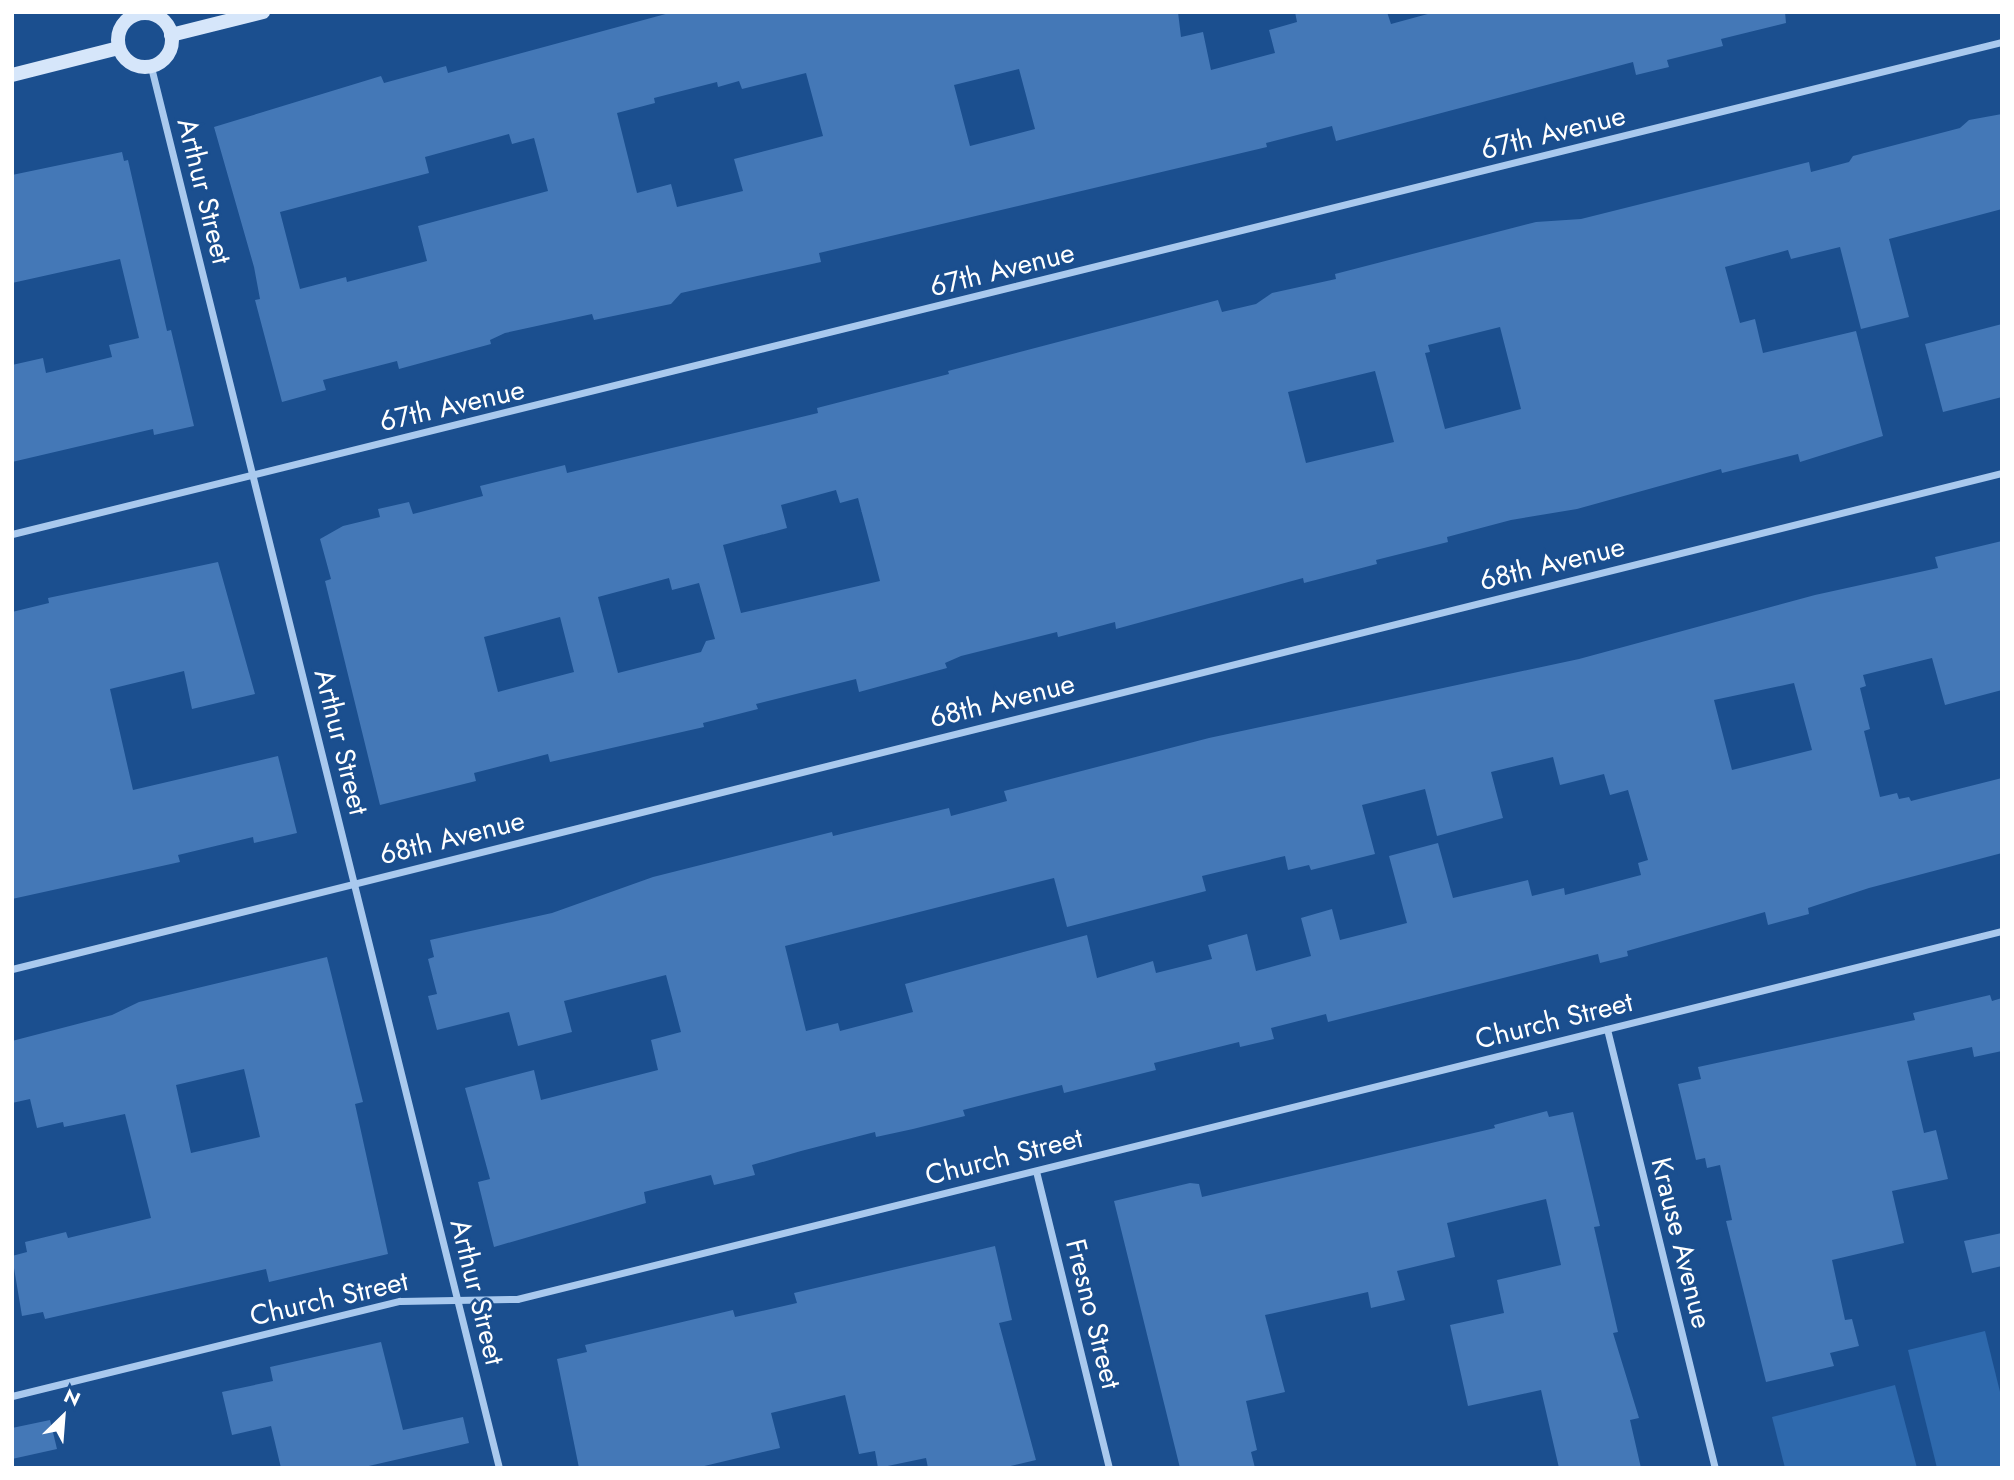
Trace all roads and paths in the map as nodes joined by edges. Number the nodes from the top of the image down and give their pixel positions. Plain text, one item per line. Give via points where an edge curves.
1 (263, 12) edge
2 (138, 13) edge
3 (171, 35) junction
4 (2002, 42) edge
5 (119, 48) junction
6 (151, 66) junction
7 (12, 75) edge
8 (2002, 473) edge
9 (254, 474) junction
10 (12, 534) edge
11 (355, 884) junction
12 (2002, 930) edge
13 (12, 969) edge
14 (1607, 1029) junction
15 (1035, 1171) junction
16 (458, 1300) junction
17 (12, 1396) edge
18 (499, 1468) edge
19 (1109, 1468) edge
20 (1715, 1468) edge

1 - 3 street
2 - 3 street via 158,17
2 - 5 street via 121,27
3 - 6 street via 168,55
4 - 9 street, 67th Avenue
5 - 6 street via 130,64
5 - 7 street
6 - 9 street, Arthur Street
8 - 11 street, 68th Avenue
9 - 10 street, 67th Avenue
9 - 11 street, Arthur Street
11 - 13 street, 68th Avenue
11 - 16 street, Arthur Street
12 - 14 street, Church Street
14 - 15 street, Church Street
14 - 20 street, Krause Avenue
15 - 16 street, Church Street via 517,1299
15 - 19 street, Fresno Street
16 - 17 street, Church Street via 400,1301
16 - 18 street, Arthur Street

